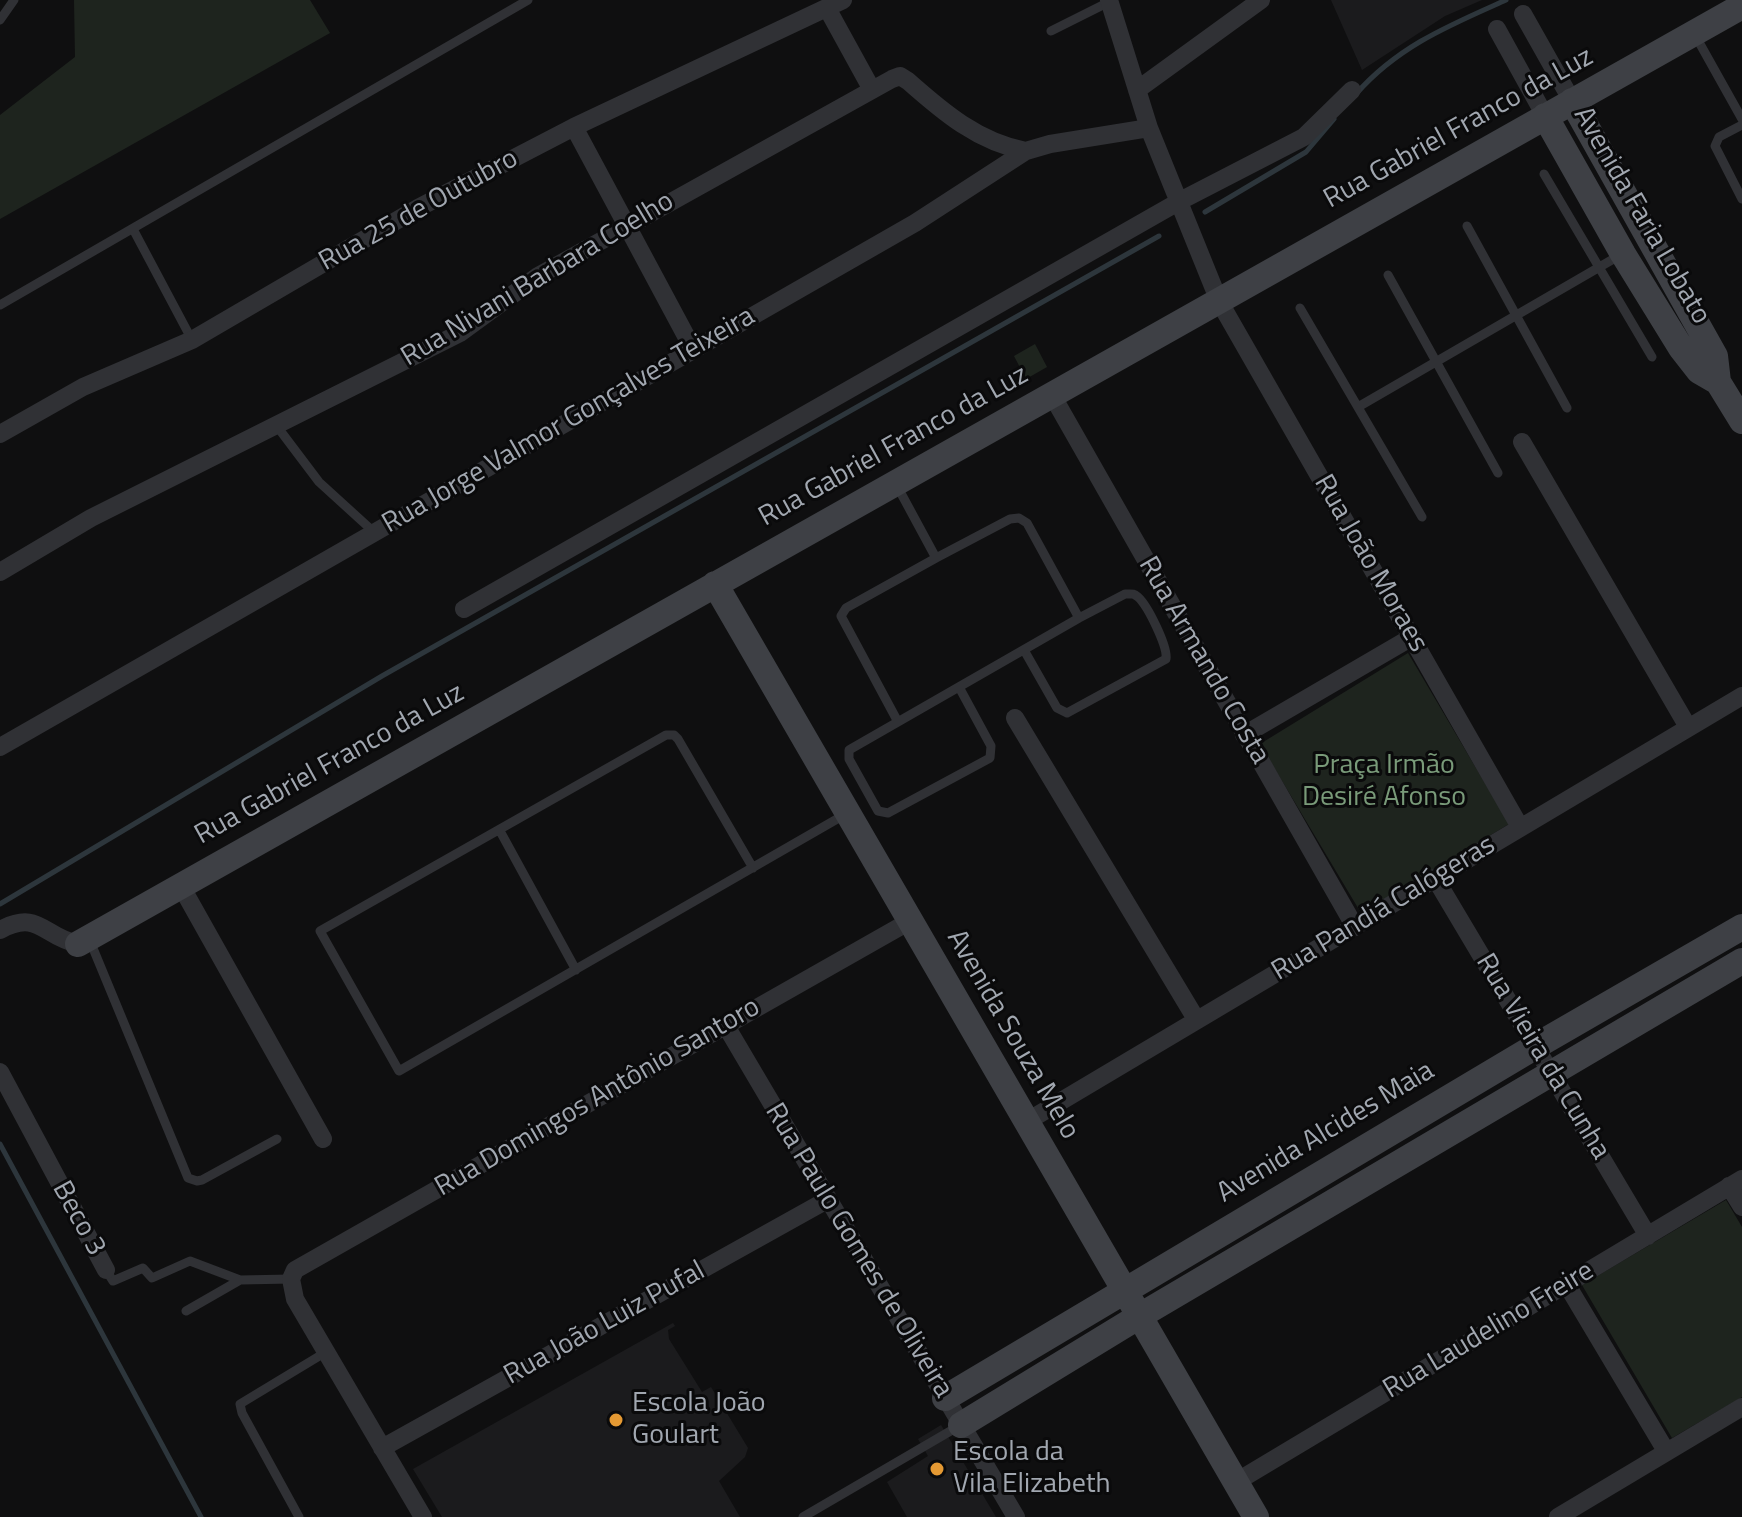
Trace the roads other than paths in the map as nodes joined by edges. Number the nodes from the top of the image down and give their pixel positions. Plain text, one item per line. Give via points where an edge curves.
1 (14, 0) edge
2 (528, 0) edge
3 (1261, 0) edge
4 (1109, 1) edge
5 (835, 4) edge
6 (1742, 6) edge
7 (1523, 14) dead end
8 (0, 20) edge
9 (1497, 29) dead end
10 (1051, 31) dead end
11 (1694, 33) junction
12 (871, 88) junction
13 (1137, 90) junction
14 (1352, 90) dead end
15 (1572, 101) junction
16 (1545, 116) junction
17 (1742, 122) edge
18 (574, 127) junction
19 (1149, 128) junction
20 (1026, 151) junction
21 (1544, 174) dead end
22 (1742, 199) edge
23 (1180, 201) junction
24 (627, 225) junction
25 (1467, 226) dead end
26 (133, 229) junction
27 (1623, 254) junction
28 (1599, 267) junction
29 (1388, 275) dead end
30 (1219, 301) junction
31 (0, 305) edge
32 (1300, 308) dead end
33 (1516, 315) junction
34 (192, 340) junction
35 (693, 349) junction
36 (1652, 357) dead end
37 (1436, 361) junction
38 (1718, 382) junction
39 (1052, 395) junction
40 (1358, 407) junction
41 (1567, 408) dead end
42 (1742, 421) edge
43 (276, 425) junction
44 (0, 434) edge
45 (1522, 442) dead end
46 (1498, 473) dead end
47 (895, 483) junction
48 (1422, 517) dead end
49 (375, 533) junction
50 (936, 558) junction
51 (0, 572) edge
52 (715, 584) junction
53 (464, 609) dead end
54 (1079, 618) junction
55 (1412, 637) junction
56 (1024, 650) junction
57 (959, 687) junction
58 (1742, 696) edge
59 (1015, 718) dead end
60 (898, 722) junction
61 (1688, 727) junction
62 (1244, 735) junction
63 (0, 747) edge
64 (847, 814) junction
65 (1520, 827) junction
66 (500, 831) junction
67 (753, 868) junction
68 (1435, 878) junction
69 (181, 886) junction
70 (910, 921) junction
71 (1355, 927) junction
72 (1742, 927) edge
73 (0, 930) edge
74 (83, 941) junction
75 (1742, 961) edge
76 (576, 970) junction
77 (1196, 1019) junction
78 (726, 1026) junction
79 (1536, 1046) junction
80 (0, 1072) edge
81 (1552, 1074) junction
82 (1026, 1122) junction
83 (277, 1139) dead end
84 (323, 1139) dead end
85 (1736, 1183) edge
86 (827, 1200) junction
87 (1742, 1207) edge
88 (1648, 1236) junction
89 (106, 1270) joint
90 (291, 1279) junction
91 (240, 1280) junction
92 (1567, 1285) junction
93 (1123, 1291) junction
94 (186, 1311) dead end
95 (1138, 1317) junction
96 (326, 1351) junction
97 (945, 1398) junction
98 (1742, 1407) edge
99 (961, 1425) junction
100 (382, 1448) junction
101 (1666, 1451) junction
102 (1236, 1482) junction
103 (299, 1517) edge
104 (423, 1517) edge
105 (803, 1517) edge
106 (1016, 1517) edge
107 (1256, 1517) edge
108 (1558, 1517) edge

1 - 8 lane
2 - 26 lane
3 - 13 street
4 - 10 lane
4 - 13 street, Rua João Moraes
5 - 12 street
5 - 18 street, Rua 25 de Outubro
6 - 11 street, Rua Gabriel Franco da Luz
7 - 15 street, Avenida Faria Lobato
9 - 16 street, Avenida Faria Lobato
11 - 15 street, Rua Gabriel Franco da Luz
11 - 17 lane
12 - 20 street, Rua Nivani Barbara Coelho via 904,78 953,120 1006,147
12 - 24 street, Rua Nivani Barbara Coelho
13 - 19 street, Rua João Moraes
14 - 23 street via 1304,137
15 - 16 street, Rua Gabriel Franco da Luz
15 - 38 street, Avenida Faria Lobato via 1715,356
16 - 27 street, Avenida Faria Lobato
16 - 30 street, Rua Gabriel Franco da Luz
17 - 22 lane via 1715,143
18 - 24 street
18 - 34 street, Rua 25 de Outubro via 418,208
19 - 20 street, Rua Jorge Valmor Gonçalves Teixeira
19 - 23 street, Rua João Moraes
20 - 35 street, Rua Jorge Valmor Gonçalves Teixeira via 915,223
21 - 28 lane
23 - 30 street, Rua João Moraes
23 - 53 street
24 - 35 street
24 - 43 street, Rua Nivani Barbara Coelho via 538,276 460,333
25 - 33 lane
26 - 31 lane
26 - 34 lane
27 - 28 lane
27 - 38 street, Avenida Faria Lobato via 1681,348 1699,371
28 - 33 lane
28 - 36 lane
29 - 37 lane
30 - 39 street, Rua Gabriel Franco da Luz
30 - 55 street, Rua João Moraes
32 - 40 lane
33 - 37 lane
33 - 41 lane
34 - 44 street, Rua 25 de Outubro via 83,387
35 - 49 street, Rua Jorge Valmor Gonçalves Teixeira
37 - 40 lane
37 - 46 lane
38 - 42 street, Avenida Faria Lobato
39 - 47 street, Rua Gabriel Franco da Luz
39 - 62 street, Rua Armando Costa
40 - 48 lane
43 - 49 lane via 319,482
43 - 51 street, Rua Nivani Barbara Coelho via 91,518
45 - 61 street
47 - 50 lane
47 - 52 street, Rua Gabriel Franco da Luz
49 - 63 street, Rua Jorge Valmor Gonçalves Teixeira
50 - 54 lane via 1019,518 1027,523
50 - 60 lane via 846,608 841,616
52 - 64 street, Avenida Souza Melo
52 - 69 street, Rua Gabriel Franco da Luz
54 - 56 lane
54 - 56 lane via 1134,594 1166,647 1166,659 1067,713 1057,708
55 - 62 street
55 - 65 street, Rua João Moraes
56 - 57 lane
57 - 60 lane
57 - 60 lane via 991,746 990,758 881,813 848,753
58 - 61 street, Rua Pandiá Calógeras
59 - 77 street
61 - 65 street, Rua Pandiá Calógeras
62 - 71 street, Rua Armando Costa
64 - 67 lane
64 - 70 street, Avenida Souza Melo
65 - 68 street, Rua Pandiá Calógeras
66 - 67 lane via 674,735
66 - 76 lane
66 - 76 lane via 320,931 399,1071
67 - 76 lane
68 - 71 street, Rua Pandiá Calógeras
68 - 79 street, Rua Vieira da Cunha
69 - 74 street, Rua Gabriel Franco da Luz
69 - 84 street
70 - 78 street, Rua Domingos Antônio Santoro
70 - 82 street, Avenida Souza Melo
71 - 77 street, Rua Pandiá Calógeras
72 - 79 street, Avenida Alcides Maia
73 - 74 street via 28,920
74 - 83 lane via 188,1178 202,1180
75 - 81 street
77 - 82 street, Rua Pandiá Calógeras
78 - 86 street, Rua Paulo Gomes de Oliveira
78 - 90 street, Rua Domingos Antônio Santoro via 304,1264
79 - 81 street, Rua Vieira da Cunha
79 - 93 street, Avenida Alcides Maia
80 - 89 street, Beco 3
81 - 88 street, Rua Vieira da Cunha
81 - 95 street
82 - 93 street, Avenida Souza Melo
85 - 87 street
85 - 88 street, Rua Laudelino Freire
86 - 97 street, Rua Paulo Gomes de Oliveira
86 - 100 street, Rua João Luiz Pufal
88 - 92 street, Rua Laudelino Freire
89 - 91 lane, Beco 3 via 113,1281 142,1268 152,1278 193,1261
90 - 91 lane, Beco 3
90 - 96 street via 295,1299
91 - 94 lane
92 - 101 street
92 - 102 street, Rua Laudelino Freire
93 - 95 street, Avenida Souza Melo
93 - 97 street, Avenida Alcides Maia
95 - 99 street
95 - 102 street, Avenida Souza Melo
96 - 100 street
96 - 103 lane via 240,1406
97 - 99 street, Rua Paulo Gomes de Oliveira
98 - 101 street
99 - 105 lane
99 - 106 street, Rua Paulo Gomes de Oliveira
100 - 104 street
101 - 108 street
102 - 107 street, Avenida Souza Melo

